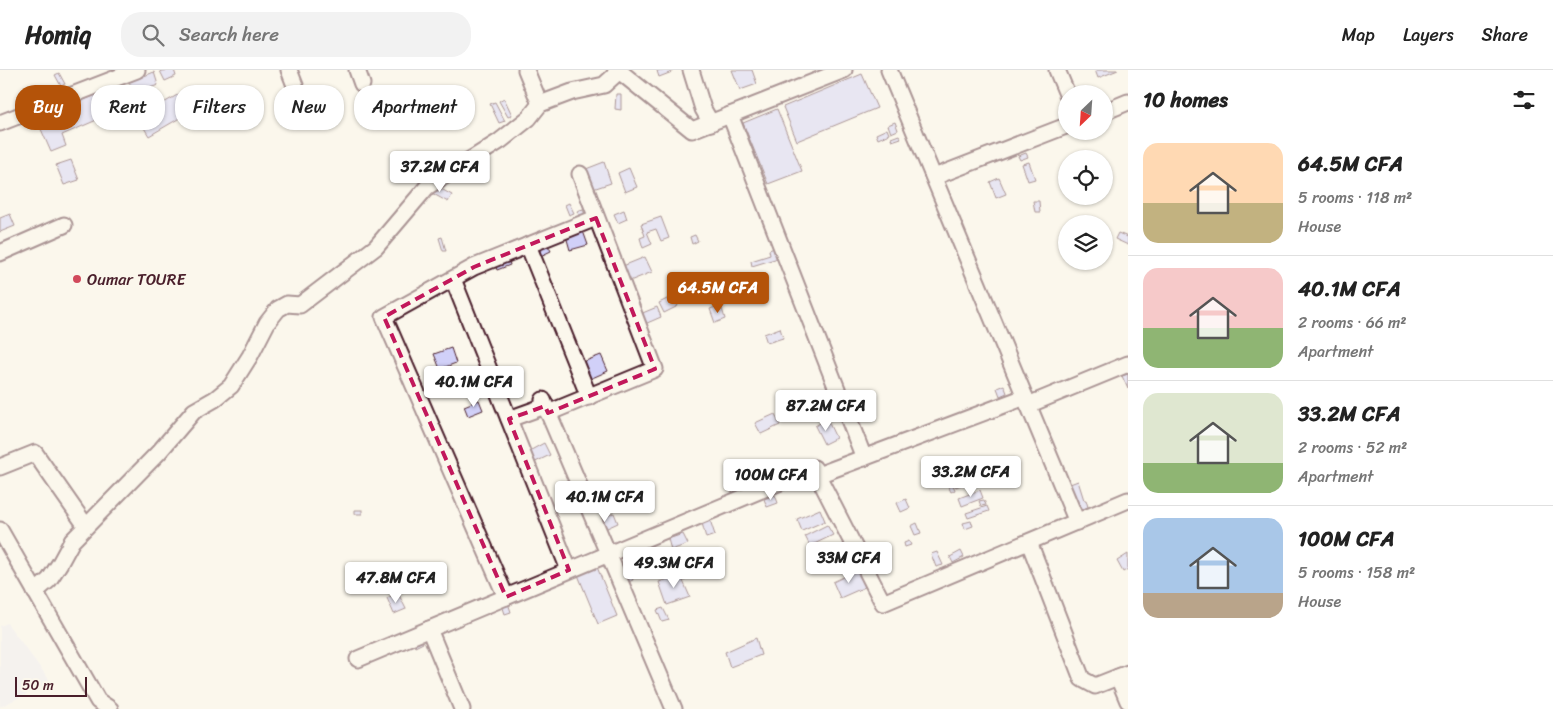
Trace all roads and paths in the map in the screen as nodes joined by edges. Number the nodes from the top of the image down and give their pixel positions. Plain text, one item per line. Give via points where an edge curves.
1 (138, 70) edge
2 (289, 70) edge
3 (526, 70) edge
4 (617, 70) edge
5 (691, 70) edge
6 (844, 70) edge
7 (889, 70) edge
8 (1057, 70) edge
9 (295, 85) edge
10 (1063, 85) edge
11 (1128, 102) edge
12 (540, 104) junction
13 (1113, 108) edge
14 (730, 115) junction
15 (0, 123) edge
16 (711, 123) junction
17 (1058, 129) edge
18 (580, 174) dead end
19 (934, 177) junction
20 (596, 218) junction
21 (64, 225) dead end
22 (528, 245) junction
23 (0, 253) edge
24 (452, 279) junction
25 (1128, 364) edge
26 (589, 397) junction
27 (1026, 401) junction
28 (546, 407) junction
29 (509, 419) junction
30 (864, 458) junction
31 (1, 462) edge
32 (818, 475) junction
33 (1128, 500) edge
34 (1076, 522) junction
35 (86, 526) junction
36 (0, 530) edge
37 (1028, 542) junction
38 (608, 554) junction
39 (569, 570) junction
40 (36, 592) junction
41 (506, 597) junction
42 (429, 629) junction
43 (358, 659) dead end
44 (1123, 675) edge
45 (1128, 701) edge
46 (110, 709) edge
47 (462, 709) edge
48 (674, 709) edge

1 - 15 street
2 - 9 street
3 - 12 street
4 - 12 street via 604,85
4 - 16 street via 692,130
5 - 16 street via 703,109
6 - 14 street
7 - 19 street
8 - 10 street
11 - 13 street
12 - 35 street via 500,141 427,187 376,247 300,305 287,304 278,309 231,386 194,411 159,452
14 - 16 street
14 - 30 street
17 - 19 street
18 - 20 street
19 - 27 street
20 - 22 street
20 - 26 street via 655,370
21 - 23 street
22 - 24 street via 474,266
22 - 26 street
24 - 29 street
24 - 41 street via 384,317
25 - 27 street
26 - 28 street
27 - 30 street
27 - 34 street
28 - 29 street
28 - 38 street
29 - 39 street
30 - 32 street
31 - 35 street via 35,453
32 - 37 street via 883,603
32 - 38 street via 814,468
33 - 34 street
34 - 37 street
35 - 40 street via 72,540 49,580
36 - 40 street
37 - 44 street via 1082,679 1094,686
38 - 39 street
38 - 48 street
39 - 41 street
40 - 46 street via 98,701
41 - 42 street
42 - 43 street
42 - 47 street
44 - 45 street

